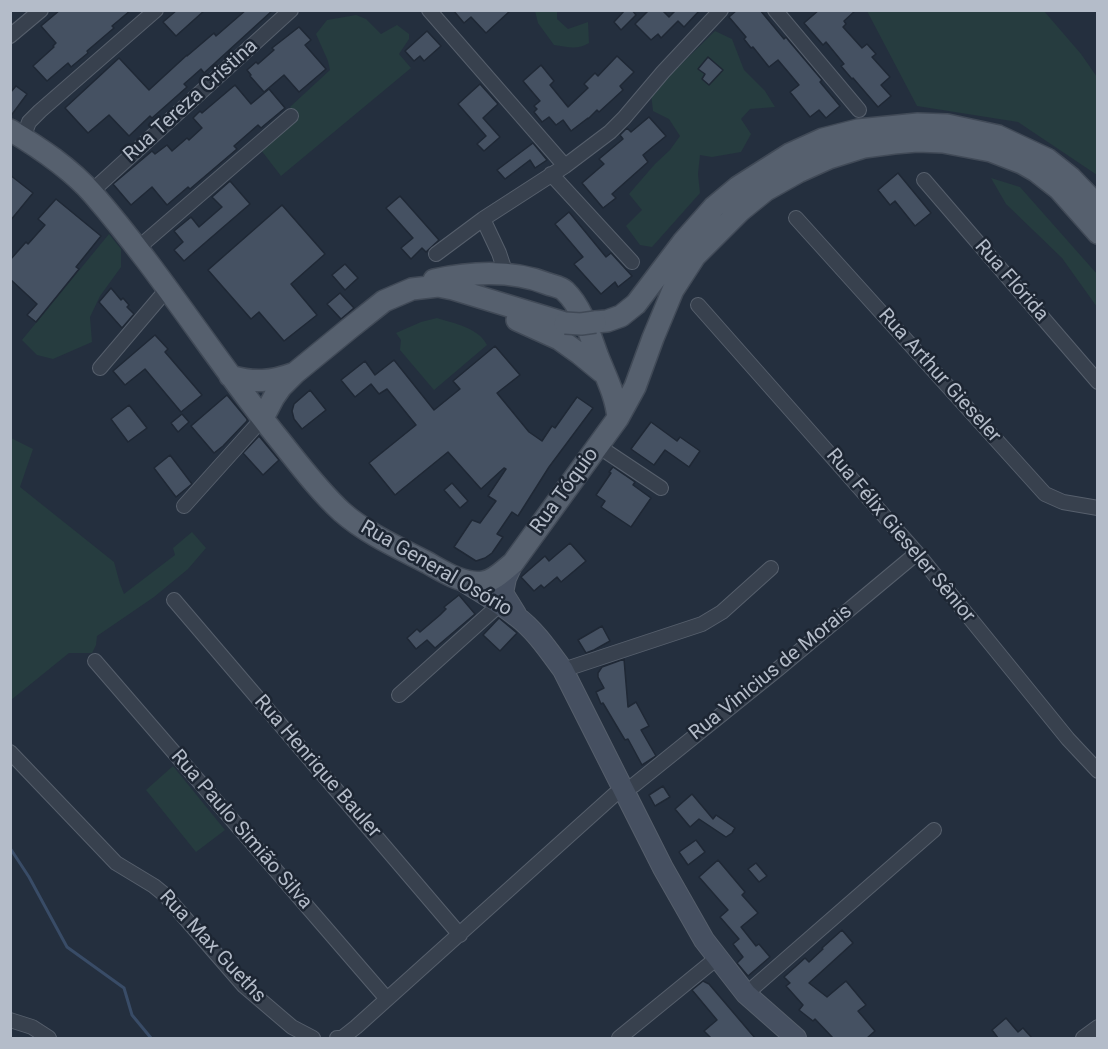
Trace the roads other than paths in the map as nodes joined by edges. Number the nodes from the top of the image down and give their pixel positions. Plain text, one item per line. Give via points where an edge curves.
1 (41, 10) edge
2 (156, 10) edge
3 (291, 10) edge
4 (429, 10) edge
5 (721, 10) edge
6 (775, 10) edge
7 (10, 36) edge
8 (859, 110) dead end
9 (291, 117) dead end
10 (15, 136) edge
11 (565, 165) junction
12 (552, 174) junction
13 (924, 180) dead end
14 (91, 192) junction
15 (1098, 207) edge
16 (796, 218) dead end
17 (483, 219) junction
18 (1098, 233) edge
19 (138, 249) junction
20 (436, 254) dead end
21 (632, 262) dead end
22 (506, 274) junction
23 (168, 288) junction
24 (421, 288) junction
25 (384, 301) junction
26 (698, 305) dead end
27 (100, 368) dead end
28 (295, 373) junction
29 (605, 375) junction
30 (230, 376) junction
31 (1098, 382) edge
32 (263, 418) junction
33 (618, 418) junction
34 (598, 446) junction
35 (661, 488) dead end
36 (183, 506) dead end
37 (1098, 508) edge
38 (917, 553) junction
39 (513, 563) junction
40 (771, 568) dead end
41 (459, 579) junction
42 (174, 600) dead end
43 (499, 604) junction
44 (517, 616) junction
45 (95, 662) dead end
46 (563, 670) junction
47 (399, 695) dead end
48 (10, 752) edge
49 (1098, 771) edge
50 (623, 791) junction
51 (934, 830) dead end
52 (460, 935) junction
53 (717, 958) junction
54 (746, 994) junction
55 (387, 999) junction
56 (10, 1020) edge
57 (1098, 1026) edge
58 (49, 1038) edge
59 (313, 1038) edge
60 (337, 1038) edge
61 (619, 1038) edge
62 (796, 1038) edge
63 (1083, 1038) edge

1 - 7 street
2 - 10 street
3 - 14 street, Rua Tereza Cristina
4 - 11 street
5 - 11 street via 610,132
6 - 8 street
9 - 19 street
10 - 14 main road, Rua General Osório via 65,168
11 - 12 street
12 - 17 street
12 - 21 street
13 - 31 street, Rua Flórida
14 - 19 main road, Rua General Osório
15 - 24 main road, bridge via 1047,159 998,136 947,125 858,130 823,139 790,154 738,187 683,242 636,304 608,321 565,323 453,288
16 - 37 street, Rua Arthur Gieseler via 1045,494 1063,502
17 - 20 street
17 - 22 street
18 - 33 main road, Rua Tóquio via 1059,189 1036,171 991,151 917,141 873,146 829,158 766,190 695,256 673,290 635,387
19 - 23 main road, Rua General Osório
22 - 24 main road via 449,277
22 - 29 main road via 564,290 577,306
23 - 27 street
23 - 30 main road, Rua General Osório
24 - 25 main road
25 - 28 main road
25 - 29 main road via 421,296 493,312 559,339
26 - 38 street, Rua Félix Gieseler Sênior
28 - 30 main road via 262,382
28 - 32 main road via 281,387
29 - 33 main road
30 - 32 main road, Rua General Osório
32 - 36 street
32 - 41 main road, Rua General Osório via 343,513 371,533
33 - 34 main road, Rua Tóquio
34 - 35 street
34 - 39 main road, Rua Tóquio
38 - 49 street, Rua Félix Gieseler Sênior
38 - 50 street, Rua Vinicius de Morais
39 - 41 main road, Rua Tóquio via 489,581
39 - 44 main road, Rua Tóquio via 503,593
40 - 46 street via 722,612 702,624
41 - 43 main road, Rua General Osório
42 - 52 street, Rua Henrique Bauler
43 - 44 main road, Rua General Osório
43 - 47 street
44 - 46 main road, Rua General Osório
45 - 55 street, Rua Paulo Simião Silva
46 - 50 main road, Rua General Osório
48 - 59 street, Rua Max Gueths via 116,863 165,894 244,986 292,1027
50 - 52 street via 607,801
50 - 53 main road, Rua General Osório via 674,889
51 - 54 street
52 - 55 street
53 - 54 main road, Rua General Osório
53 - 61 street
54 - 62 main road, Rua General Osório
55 - 60 street via 342,1038
56 - 58 street
57 - 63 street

